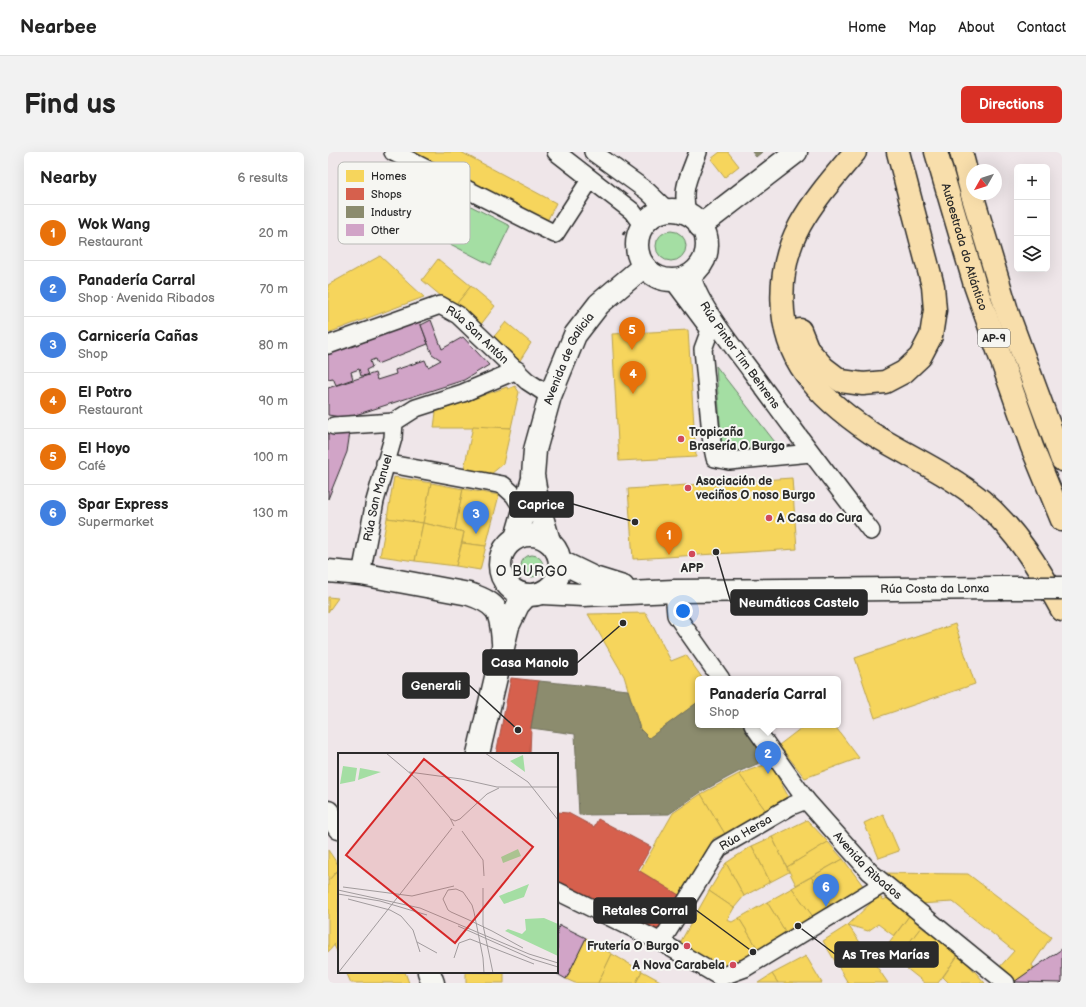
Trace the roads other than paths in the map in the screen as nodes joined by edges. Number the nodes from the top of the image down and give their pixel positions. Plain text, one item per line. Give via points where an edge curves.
1 (393, 152) edge
2 (556, 152) edge
3 (593, 152) edge
4 (698, 152) edge
5 (796, 152) edge
6 (855, 152) edge
7 (872, 152) edge
8 (936, 152) edge
9 (961, 152) edge
10 (900, 161) edge
11 (413, 162) edge
12 (966, 171) edge
13 (590, 180) junction
14 (470, 191) edge
15 (684, 193) junction
16 (974, 200) edge
17 (679, 213) junction
18 (643, 226) junction
19 (644, 266) junction
20 (682, 276) junction
21 (328, 345) edge
22 (517, 370) junction
23 (550, 396) junction
24 (394, 422) junction
25 (334, 426) dead end
26 (811, 453) junction
27 (1062, 460) edge
28 (385, 463) junction
29 (534, 475) junction
30 (524, 511) junction
31 (1062, 520) edge
32 (871, 531) dead end
33 (516, 538) junction
34 (549, 541) junction
35 (561, 562) junction
36 (500, 563) junction
37 (328, 571) edge
38 (361, 574) junction
39 (1062, 588) edge
40 (674, 591) junction
41 (452, 592) junction
42 (639, 592) junction
43 (534, 594) junction
44 (1062, 610) edge
45 (503, 642) junction
46 (719, 676) edge
47 (755, 728) edge
48 (478, 753) edge
49 (806, 800) junction
50 (328, 812) edge
51 (338, 827) edge
52 (883, 884) junction
53 (558, 892) edge
54 (661, 942) junction
55 (429, 973) edge
56 (433, 983) edge
57 (1006, 983) edge

1 - 11 street
2 - 13 street
3 - 17 street
4 - 15 street
5 - 17 main road
6 - 44 highway via 819,195 800,225 787,259 782,290 784,322 792,349 806,374 836,406 870,432 957,482 1007,525 1034,560
7 - 10 highway via 820,217 806,246 798,274 795,303 799,329 808,350 824,368 841,381 863,384 885,382 904,372 920,357 931,336 936,310 933,286
8 - 31 highway, Autoestrada do Atlántico / AP-9 via 975,285 1032,447
9 - 12 highway, Autoestrada do Atlántico / AP-9
13 - 14 street via 554,234
13 - 18 street via 632,211
15 - 17 street via 684,202
15 - 17 street via 667,202
16 - 27 highway, Autoestrada do Atlántico / AP-9 via 1008,314
17 - 18 main road via 660,212
17 - 20 main road via 704,232 707,242 702,263
18 - 19 main road via 638,236 637,247
19 - 20 main road via 654,275 664,279
19 - 23 main road, Avenida de Galicia via 599,304 575,334
20 - 26 street, Rúa Pintor Tim Behrens via 693,281 698,294 727,338
20 - 26 street, Rúa Pintor Tim Behrens via 710,330 703,349 715,458 729,461
21 - 22 street, Rúa San Antón via 440,305 458,316
22 - 23 street, Rúa San Antón via 527,381
22 - 24 street via 463,393 416,408
23 - 29 main road, Avenida de Galicia via 535,450
24 - 25 street
24 - 28 street, Rúa San Manuel via 393,438
26 - 32 street, Rúa Pintor Tim Behrens
28 - 30 street via 503,486 514,495
28 - 38 street, Rúa San Manuel
29 - 30 main road
29 - 34 main road via 537,500
30 - 33 main road
33 - 34 main road via 533,535
33 - 36 main road via 502,553
34 - 35 main road via 559,554
35 - 42 main road, Rúa Costa da Lonxa via 594,578
35 - 43 main road via 556,581 550,588
36 - 41 main road via 494,574 486,581 471,589
36 - 43 main road via 504,581 510,588
37 - 38 main road
38 - 41 main road
39 - 40 main road, Rúa Costa da Lonxa, bridge
40 - 42 main road, Rúa Costa da Lonxa
40 - 46 street via 676,615
41 - 45 main road via 469,594 491,602 501,621
42 - 43 main road, Rúa Costa da Lonxa
43 - 45 main road via 518,605
45 - 48 main road
47 - 49 street, Avenida Ribados
49 - 52 street, Avenida Ribados
49 - 54 street, Rúa Hersa via 719,848
50 - 51 main road
52 - 54 street via 745,968 720,977
52 - 57 street, Avenida Ribados
53 - 54 street
55 - 56 main road

